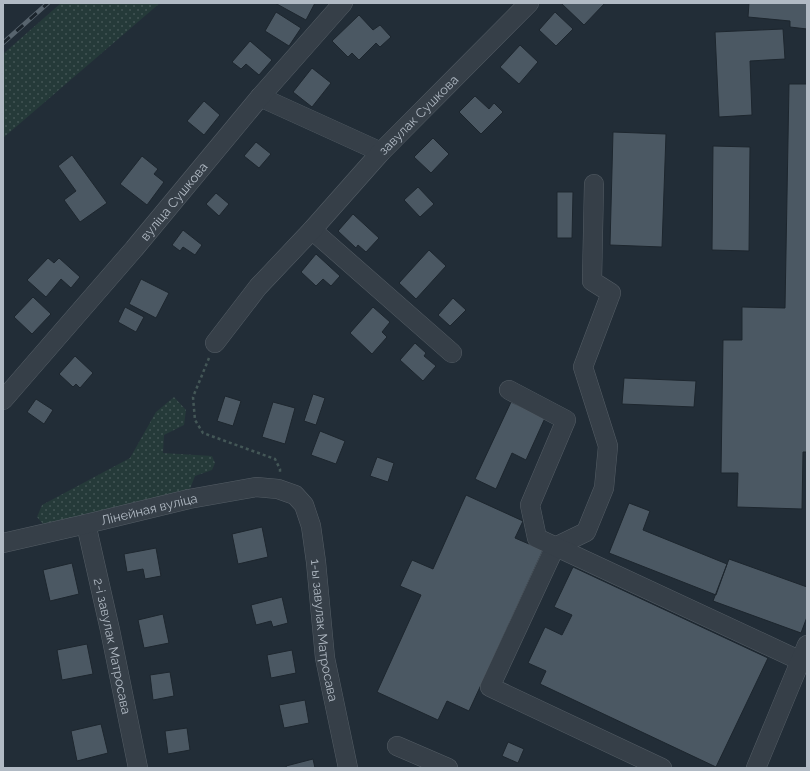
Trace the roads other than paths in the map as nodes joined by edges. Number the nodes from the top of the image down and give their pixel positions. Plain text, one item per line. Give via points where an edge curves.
1 (343, 3) edge
2 (529, 3) edge
3 (260, 97) junction
4 (381, 152) junction
5 (594, 184) dead end
6 (312, 230) junction
7 (215, 343) road end
8 (452, 352) dead end
9 (509, 390) dead end
10 (3, 400) edge
11 (287, 492) joint
12 (86, 524) junction
13 (3, 543) edge
14 (555, 546) junction
15 (804, 653) edge
16 (397, 746) dead end
17 (138, 768) edge
18 (348, 768) edge
19 (448, 768) edge
20 (662, 768) edge
21 (756, 768) edge

1 - 3 street, вуліца Сушкова
2 - 4 street, завулак Сушкова
3 - 4 street
3 - 10 street, вуліца Сушкова via 134,249
4 - 6 street, завулак Сушкова
5 - 14 street via 592,280 611,293 582,367 608,446 604,488 586,532
6 - 7 street, завулак Сушкова via 258,287
6 - 8 street
9 - 14 street via 566,420 530,505 537,538
11 - 12 street, Лінейная вуліца via 256,486
11 - 18 street, 1-ы завулак Матросава via 304,505 311,526 325,658
12 - 13 street, Лінейная вуліца
12 - 17 street, 2-і завулак Матросава
14 - 15 street
14 - 20 street via 490,687
15 - 21 street
16 - 19 street

